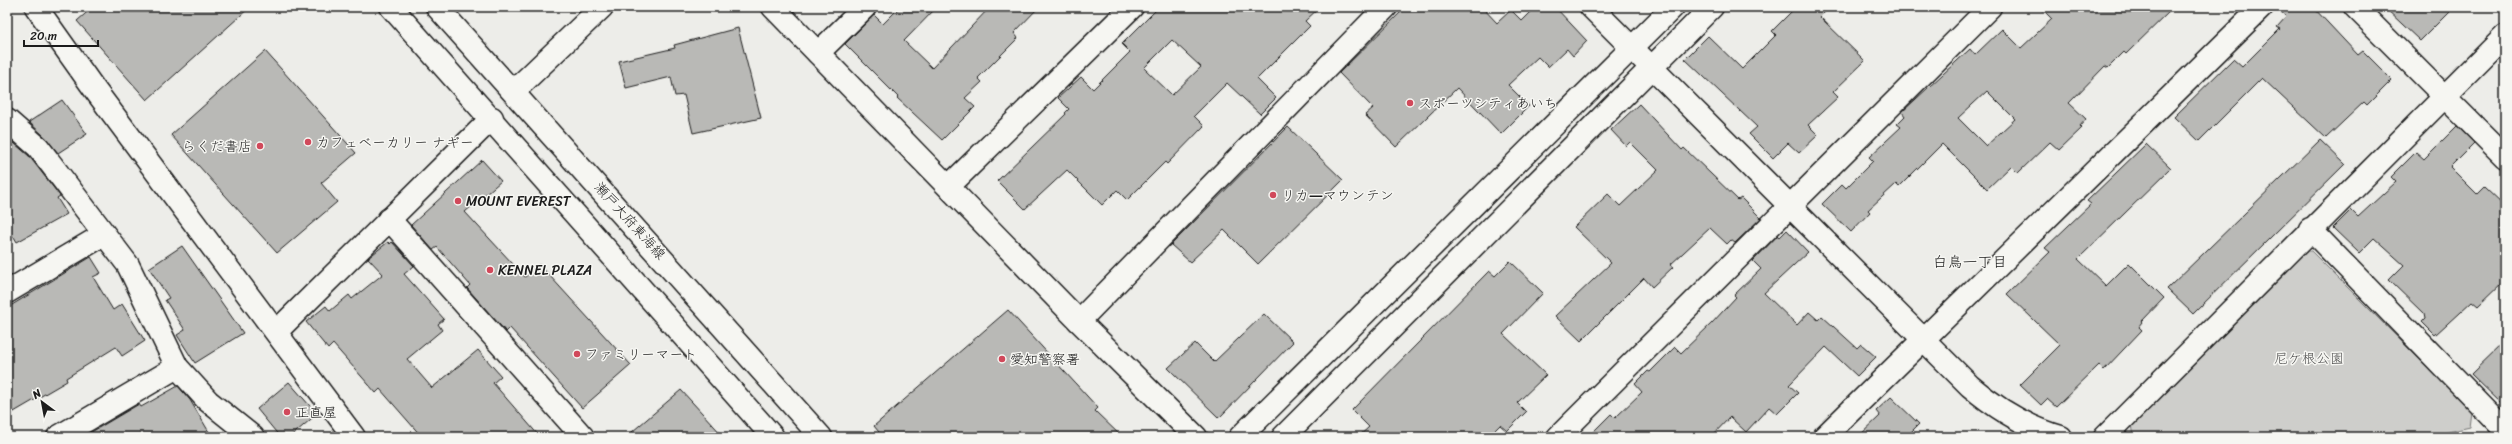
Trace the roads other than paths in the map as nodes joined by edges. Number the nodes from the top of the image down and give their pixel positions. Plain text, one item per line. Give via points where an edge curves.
1 (36, 7) edge
2 (391, 7) edge
3 (437, 7) edge
4 (602, 7) edge
5 (773, 7) edge
6 (865, 7) edge
7 (1132, 7) edge
8 (1386, 7) edge
9 (1591, 7) edge
10 (1673, 7) edge
11 (1712, 7) edge
12 (1990, 7) edge
13 (2262, 7) edge
14 (2354, 7) edge
15 (2505, 36) edge
16 (1632, 48) junction
17 (818, 53) junction
18 (1650, 67) junction
19 (514, 91) junction
20 (2444, 95) junction
21 (492, 118) junction
22 (7, 120) edge
23 (2505, 157) edge
24 (949, 186) junction
25 (1790, 206) junction
26 (389, 219) junction
27 (2310, 229) junction
28 (103, 235) junction
29 (7, 292) edge
30 (1079, 321) junction
31 (277, 331) junction
32 (1923, 338) junction
33 (177, 367) junction
34 (2505, 430) edge
35 (2505, 435) edge
36 (58, 437) edge
37 (253, 437) edge
38 (354, 437) edge
39 (583, 437) edge
40 (773, 437) edge
41 (821, 437) edge
42 (1196, 437) edge
43 (1240, 437) edge
44 (1283, 437) edge
45 (1558, 437) edge
46 (1824, 437) edge
47 (2061, 437) edge
48 (2105, 437) edge
49 (2496, 437) edge

1 - 31 street via 95,90
2 - 21 street
3 - 19 street, 瀬戸大府東海線
4 - 19 street
5 - 17 street
6 - 17 street
7 - 24 street
8 - 30 street
9 - 16 street
10 - 16 street
11 - 18 street
12 - 25 street
13 - 32 street
14 - 20 street
15 - 20 street
16 - 18 street
16 - 43 street
17 - 24 street
18 - 25 street
18 - 44 street
19 - 41 street, 瀬戸大府東海線
20 - 23 street
20 - 27 street
21 - 26 street
21 - 40 street
22 - 28 street via 38,147
24 - 30 street
25 - 32 street
25 - 45 street
26 - 31 street
26 - 39 street
27 - 34 street
27 - 48 street
28 - 29 street
28 - 33 street via 128,265
30 - 42 street
31 - 38 street
32 - 46 street
32 - 47 street via 1993,406 2021,422
33 - 36 street
33 - 37 street via 208,401
35 - 49 street

